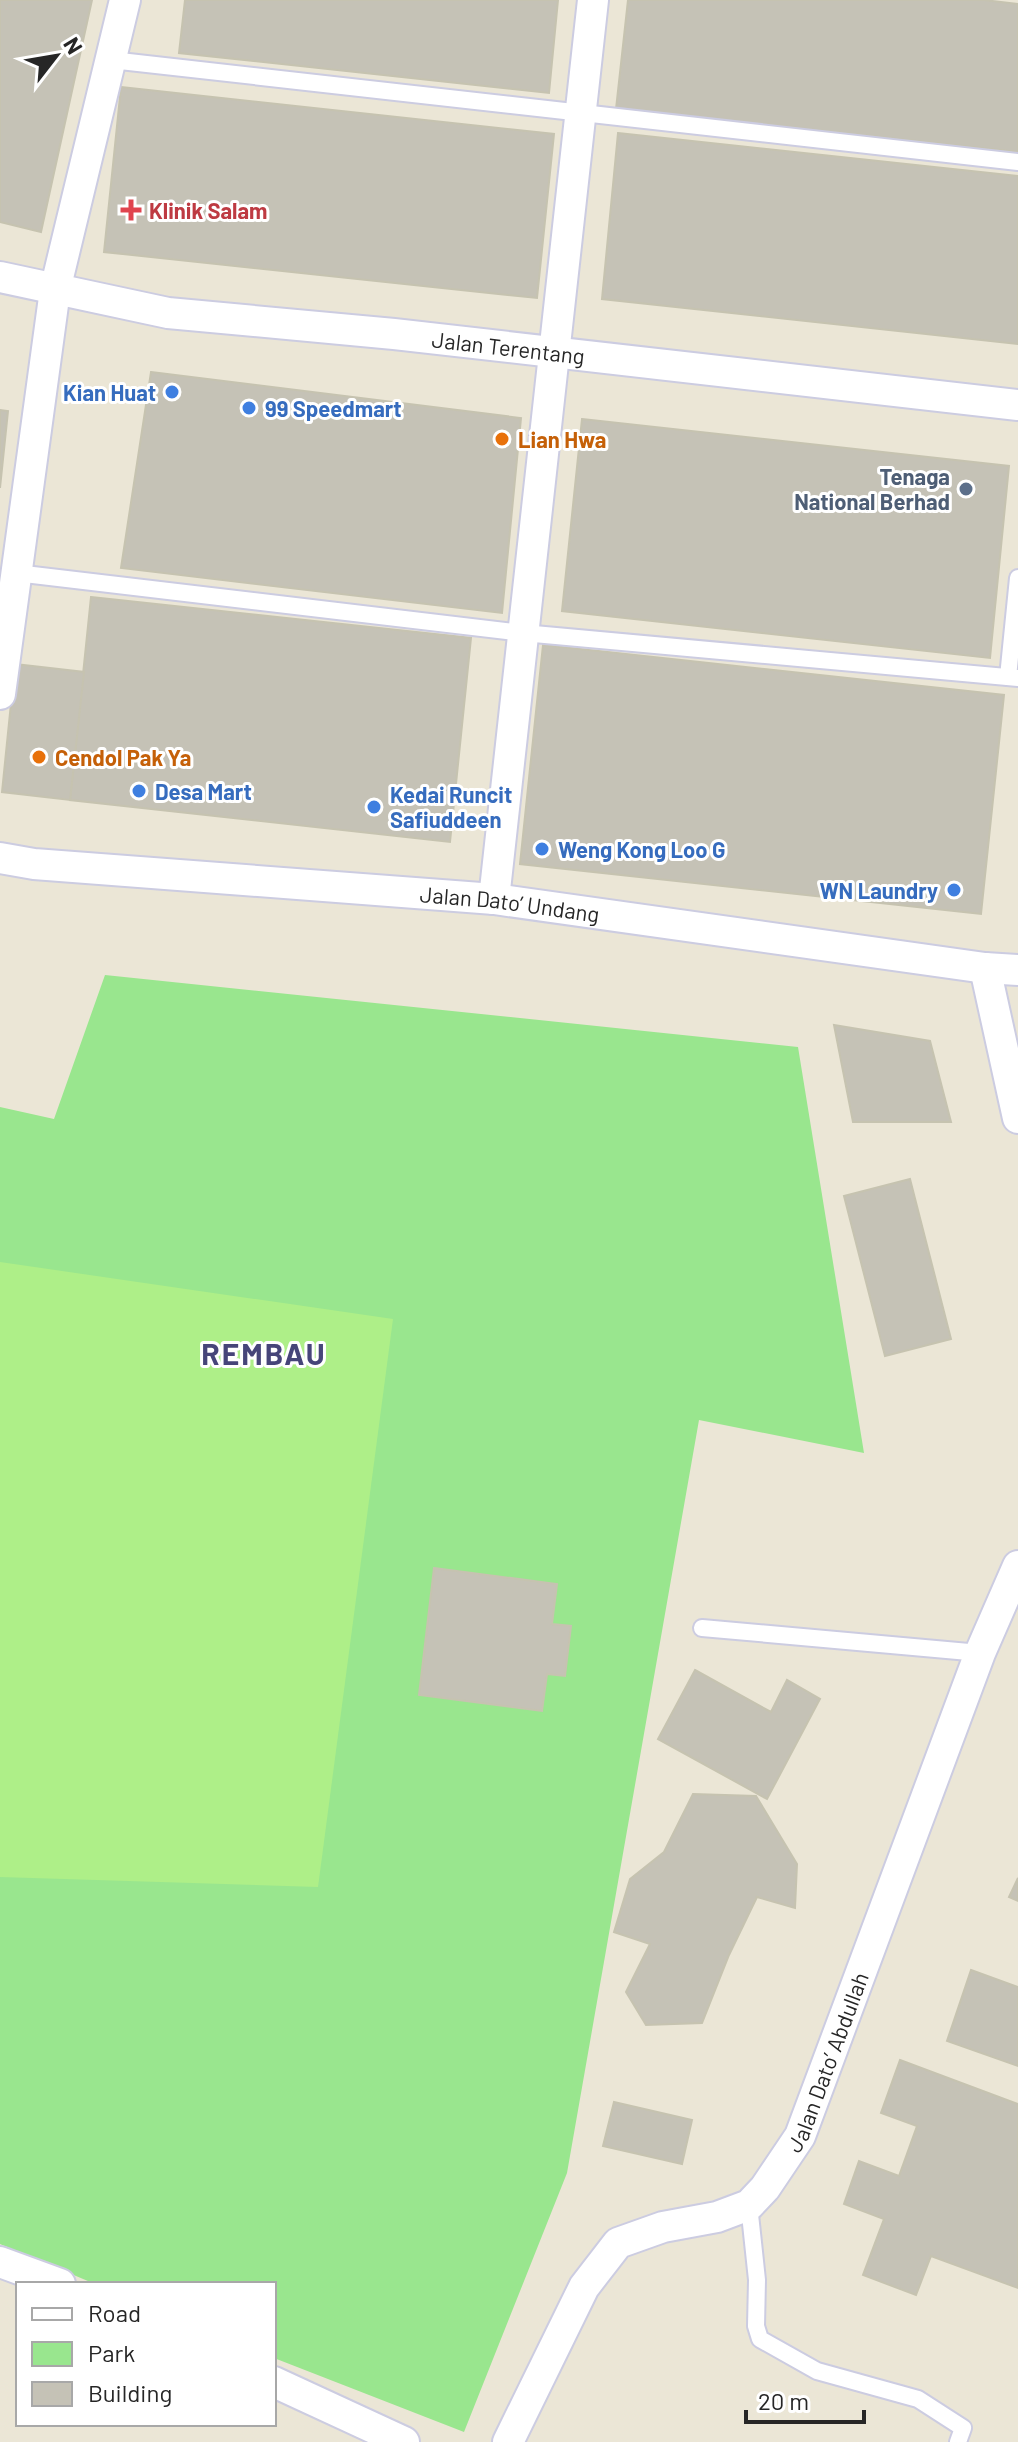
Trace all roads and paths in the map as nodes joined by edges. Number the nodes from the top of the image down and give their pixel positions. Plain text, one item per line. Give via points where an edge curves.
1 (125, 0) edge
2 (593, 0) edge
3 (111, 60) junction
4 (581, 115) junction
5 (1018, 162) edge
6 (0, 277) edge
7 (55, 290) junction
8 (554, 352) junction
9 (1018, 405) edge
10 (16, 573) junction
11 (1018, 578) edge
12 (523, 633) junction
13 (1013, 677) edge
14 (0, 694) edge
15 (0, 858) edge
16 (494, 899) junction
17 (985, 968) junction
18 (1018, 970) edge
19 (1018, 1118) edge
20 (1018, 1566) edge
21 (702, 1628) dead end
22 (980, 1653) junction
23 (749, 2205) junction
24 (0, 2262) edge
25 (55, 2282) edge
26 (276, 2383) edge
27 (404, 2442) edge
28 (508, 2442) edge
29 (958, 2442) edge

1 - 3 street
2 - 4 street
3 - 4 lane
3 - 7 street
4 - 5 lane
4 - 8 street
6 - 7 street, Jalan Terentang
7 - 8 street, Jalan Terentang via 168,313
7 - 10 street
8 - 9 street, Jalan Terentang
8 - 12 street
10 - 12 lane
10 - 14 street
11 - 13 lane
12 - 13 lane
12 - 16 street
15 - 16 street, Jalan Dato’ Undang
16 - 17 street, Jalan Dato’ Undang
17 - 18 street, Jalan Dato’ Undang
17 - 19 street
20 - 22 street, Jalan Dato’ Abdullah
21 - 22 lane
22 - 23 street, Jalan Dato’ Abdullah via 800,2136
23 - 28 street via 618,2243 584,2287
23 - 29 lane via 760,2339 817,2371 918,2399 963,2428
24 - 25 street
26 - 27 street

